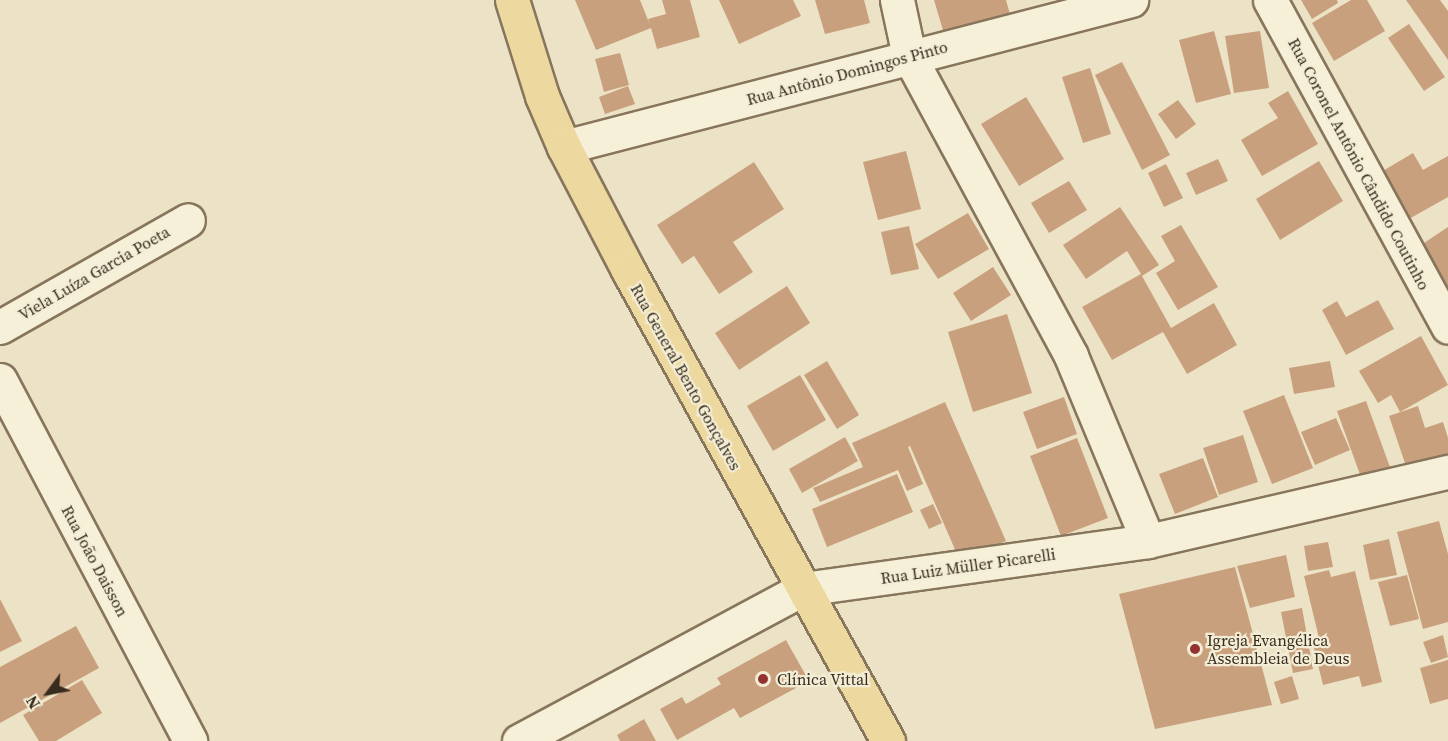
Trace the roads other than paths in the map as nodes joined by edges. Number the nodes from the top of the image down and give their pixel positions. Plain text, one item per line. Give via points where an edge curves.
1 (512, 0) edge
2 (897, 0) edge
3 (1131, 0) edge
4 (1270, 0) edge
5 (909, 56) junction
6 (564, 147) junction
7 (188, 220) dead end
8 (0, 327) edge
9 (1448, 327) edge
10 (0, 380) edge
11 (1448, 472) edge
12 (1148, 541) junction
13 (802, 589) junction
14 (190, 741) edge
15 (519, 741) edge
16 (888, 741) edge

1 - 6 main road, Rua General Bento Gonçalves via 542,96
2 - 5 street
3 - 5 street, Rua Antônio Domingos Pinto
4 - 9 street, Rua Coronel Antônio Cândido Coutinho
5 - 6 street, Rua Antônio Domingos Pinto
5 - 12 street via 1071,356
6 - 13 main road, Rua General Bento Gonçalves
7 - 8 street, Viela Luíza Garcia Poeta
10 - 14 street, Rua João Daisson
11 - 12 street, Rua Luiz Müller Picarelli
12 - 13 street, Rua Luiz Müller Picarelli
13 - 15 street, Rua Luiz Müller Picarelli
13 - 16 main road, Rua General Bento Gonçalves

